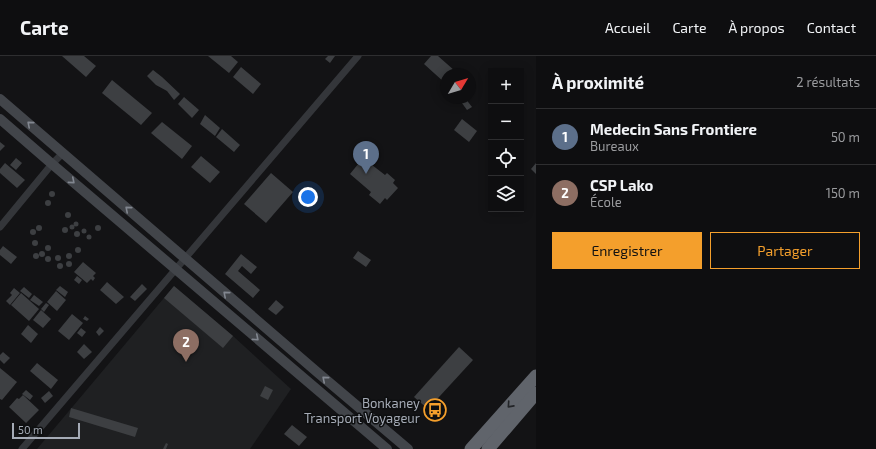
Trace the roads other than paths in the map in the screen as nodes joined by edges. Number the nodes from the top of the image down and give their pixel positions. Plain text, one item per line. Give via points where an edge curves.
1 (358, 56) edge
2 (0, 99) edge
3 (0, 119) edge
4 (62, 153) junction
5 (52, 164) junction
6 (0, 227) edge
7 (185, 258) junction
8 (176, 269) junction
9 (536, 376) edge
10 (536, 393) edge
11 (22, 449) edge
12 (387, 449) edge
13 (408, 449) edge
14 (471, 449) edge
15 (488, 449) edge

1 - 7 street
4 -> 2 main road
3 - 5 main road
4 - 5 street
7 -> 4 main road
5 - 6 street
5 -> 8 main road
7 - 8 street
13 -> 7 main road
8 - 11 street
8 -> 12 main road
9 -> 14 highway
10 - 15 highway

